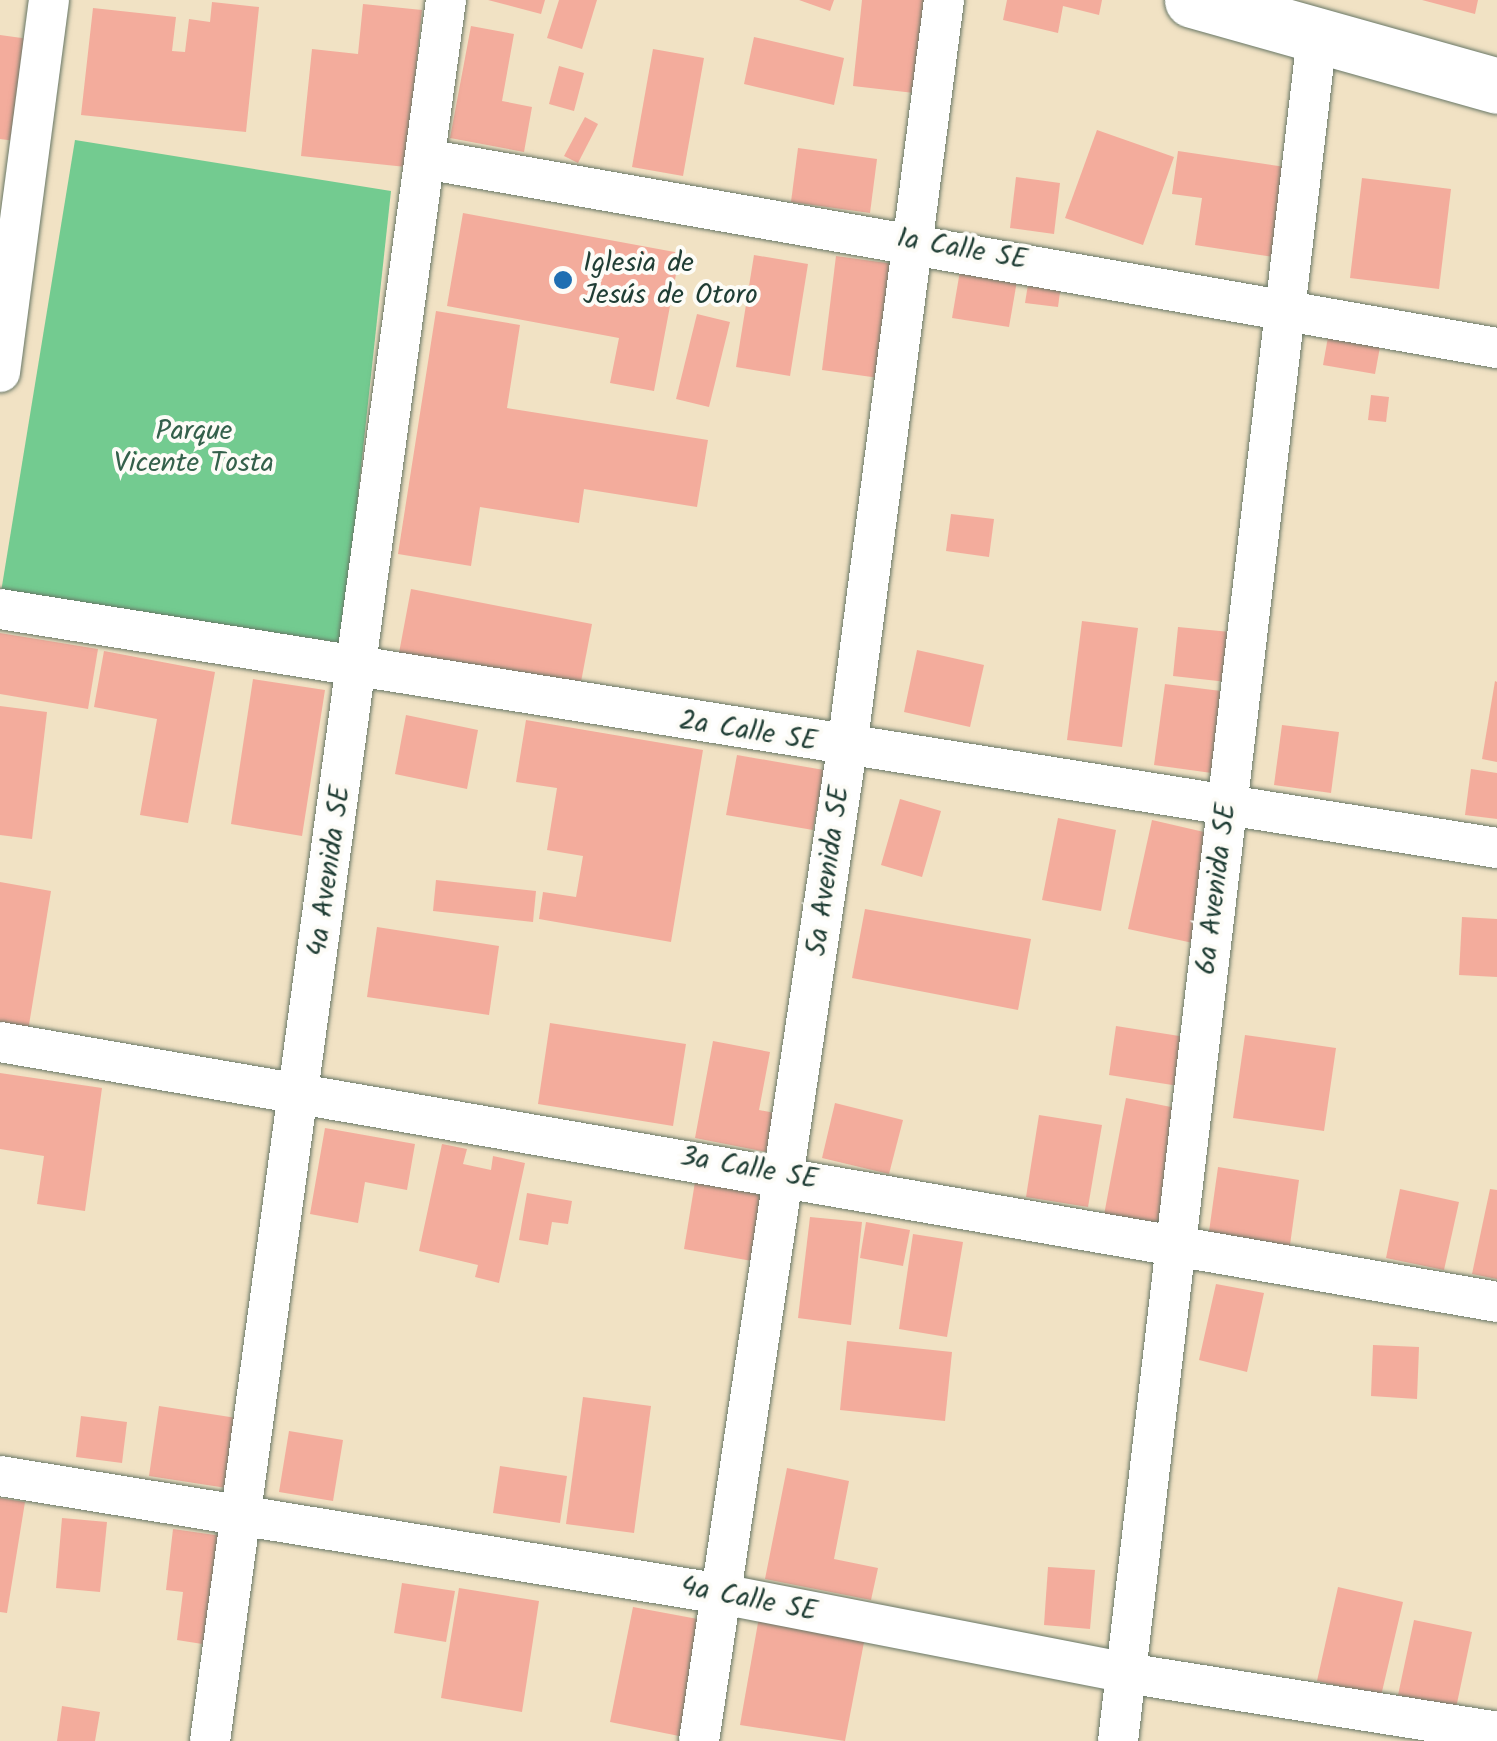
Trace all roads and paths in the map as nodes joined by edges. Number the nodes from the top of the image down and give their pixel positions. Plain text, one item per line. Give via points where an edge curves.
1 (49, 0) edge
2 (446, 0) edge
3 (944, 0) edge
4 (1192, 0) edge
5 (1317, 38) junction
6 (1497, 86) edge
7 (426, 159) junction
8 (13, 172) edge
9 (914, 241) junction
10 (1285, 307) junction
11 (1497, 348) edge
12 (0, 372) edge
13 (0, 609) edge
14 (358, 670) junction
15 (847, 748) junction
16 (1226, 810) junction
17 (1497, 848) edge
18 (0, 1042) edge
19 (299, 1095) junction
20 (784, 1175) junction
21 (1176, 1246) junction
22 (1497, 1302) edge
23 (0, 1476) edge
24 (241, 1514) junction
25 (721, 1594) junction
26 (1126, 1674) junction
27 (1497, 1732) edge
28 (210, 1741) edge
29 (699, 1741) edge
30 (1118, 1741) edge

1 - 8 street
2 - 7 street, 4a Avenida SE
3 - 9 street, 5a Avenida SE
4 - 5 street
5 - 6 street
5 - 10 street, 6a Avenida SE
7 - 9 street, 1a Calle SE
7 - 14 street, 4a Avenida SE
8 - 12 street
9 - 10 street, 1a Calle SE
9 - 15 street, 5a Avenida SE
10 - 11 street, 1a Calle SE
10 - 16 street, 6a Avenida SE
13 - 14 street, 2a Calle SE
14 - 15 street, 2a Calle SE
14 - 19 street, 4a Avenida SE
15 - 16 street, 2a Calle SE
15 - 20 street, 5a Avenida SE
16 - 17 street, 2a Calle SE
16 - 21 street, 6a Avenida SE
18 - 19 street, 3a Calle SE
19 - 20 street, 3a Calle SE
19 - 24 street, 4a Avenida SE
20 - 21 street, 3a Calle SE
20 - 25 street, 5a Avenida SE
21 - 22 street, 3a Calle SE
21 - 26 street, 6a Avenida SE
23 - 24 street, 4a Calle SE
24 - 25 street, 4a Calle SE
24 - 28 street, 4a Avenida SE
25 - 26 street, 4a Calle SE
25 - 29 street, 5a Avenida SE
26 - 27 street, 4a Calle SE
26 - 30 street, 6a Avenida SE

